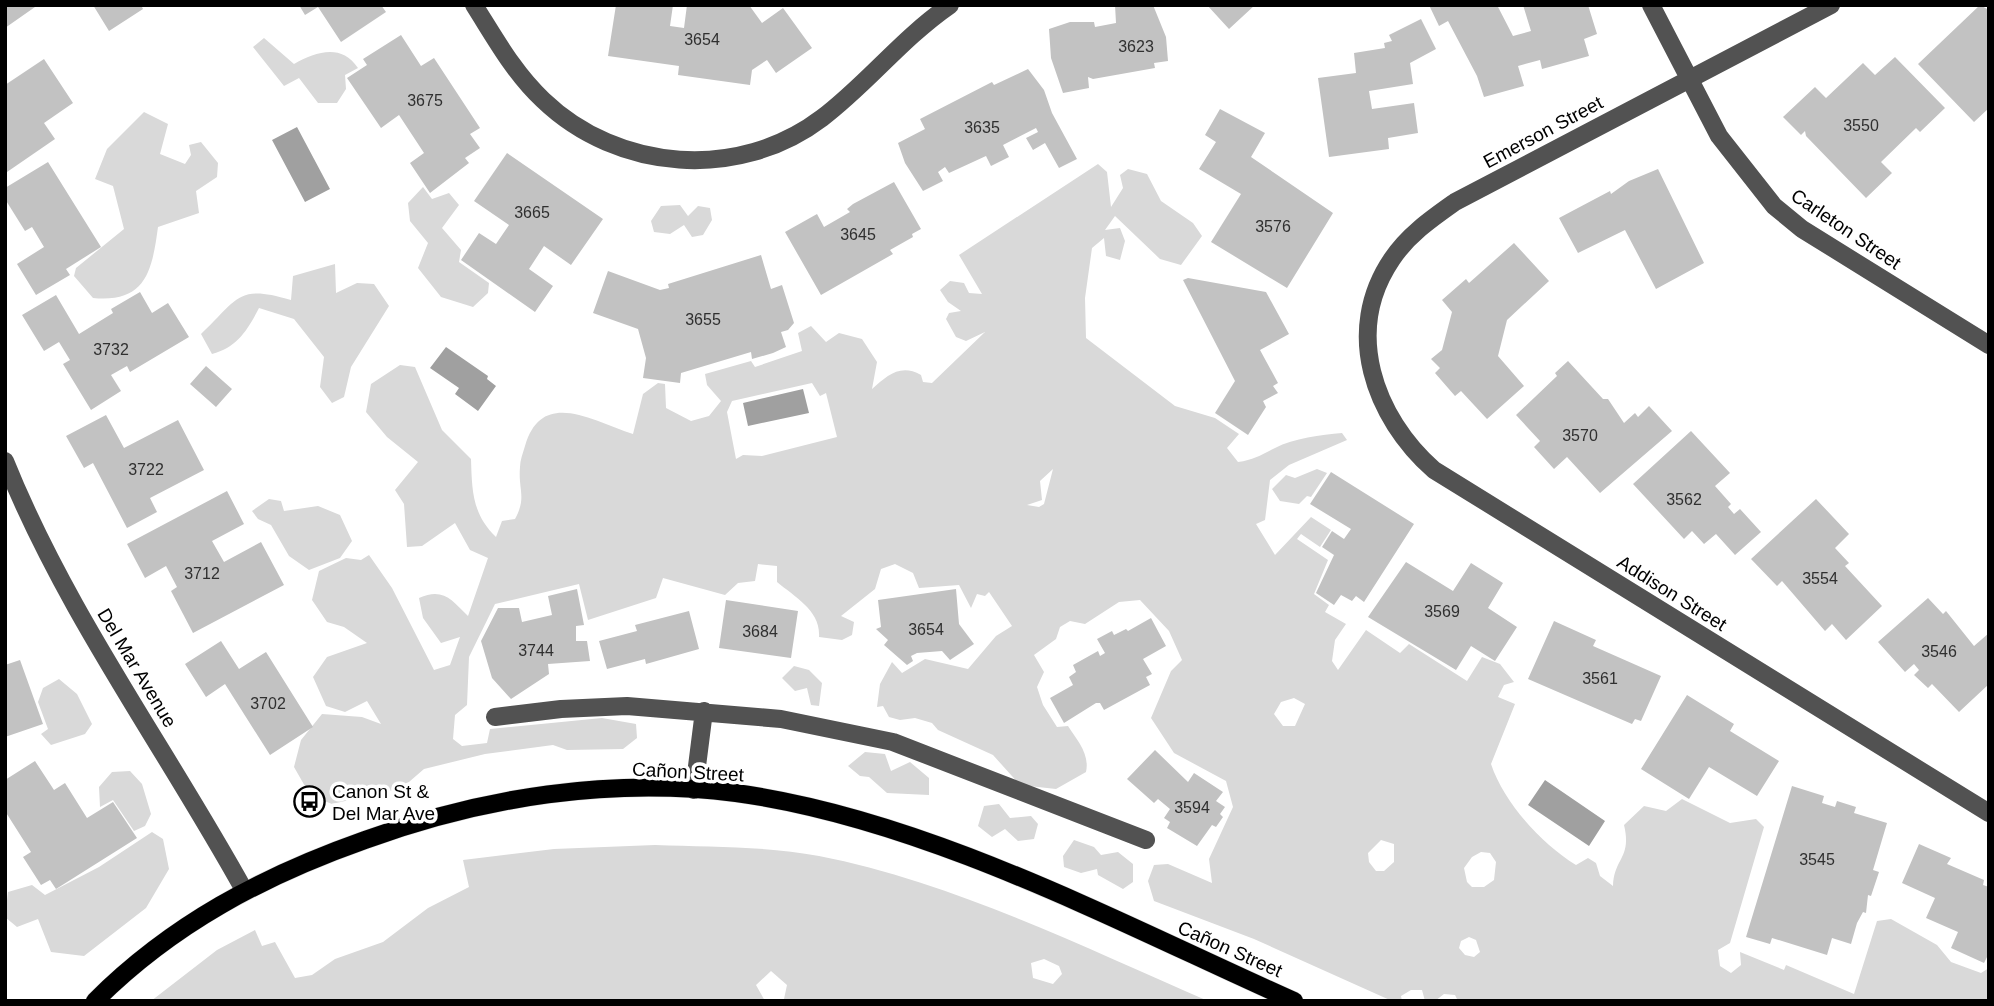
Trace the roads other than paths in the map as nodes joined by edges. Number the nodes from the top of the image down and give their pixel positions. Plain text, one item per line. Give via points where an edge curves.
1 (474, 5) edge
2 (950, 5) edge
3 (1651, 5) edge
4 (1831, 5) edge
5 (1688, 80) junction
6 (1989, 345) edge
7 (1370, 373) joint
8 (5, 461) edge
9 (705, 711) junction
10 (495, 717) dead end
11 (694, 790) junction
12 (1989, 813) edge
13 (1146, 840) dead end
14 (244, 890) junction
15 (94, 1001) edge
16 (1294, 1001) edge

1 - 2 street via 517,71 559,114 617,147 653,157 698,161 756,152 808,128
3 - 5 street, Carleton Street
4 - 5 street, Emerson Street
5 - 6 street, Carleton Street via 1719,136 1774,206 1802,229
5 - 7 street, Emerson Street via 1455,202 1419,228 1392,260 1378,286 1369,315
7 - 12 street, Addison Street via 1392,421 1434,470
8 - 14 street, Del Mar Avenue via 87,629
9 - 10 street via 626,706
9 - 11 street
9 - 13 street via 781,719 892,742
11 - 14 main road, Cañon Street via 571,792 468,808 358,842
11 - 16 main road, Cañon Street via 775,801 888,828 1032,884
14 - 15 main road, Cañon Street via 182,928

